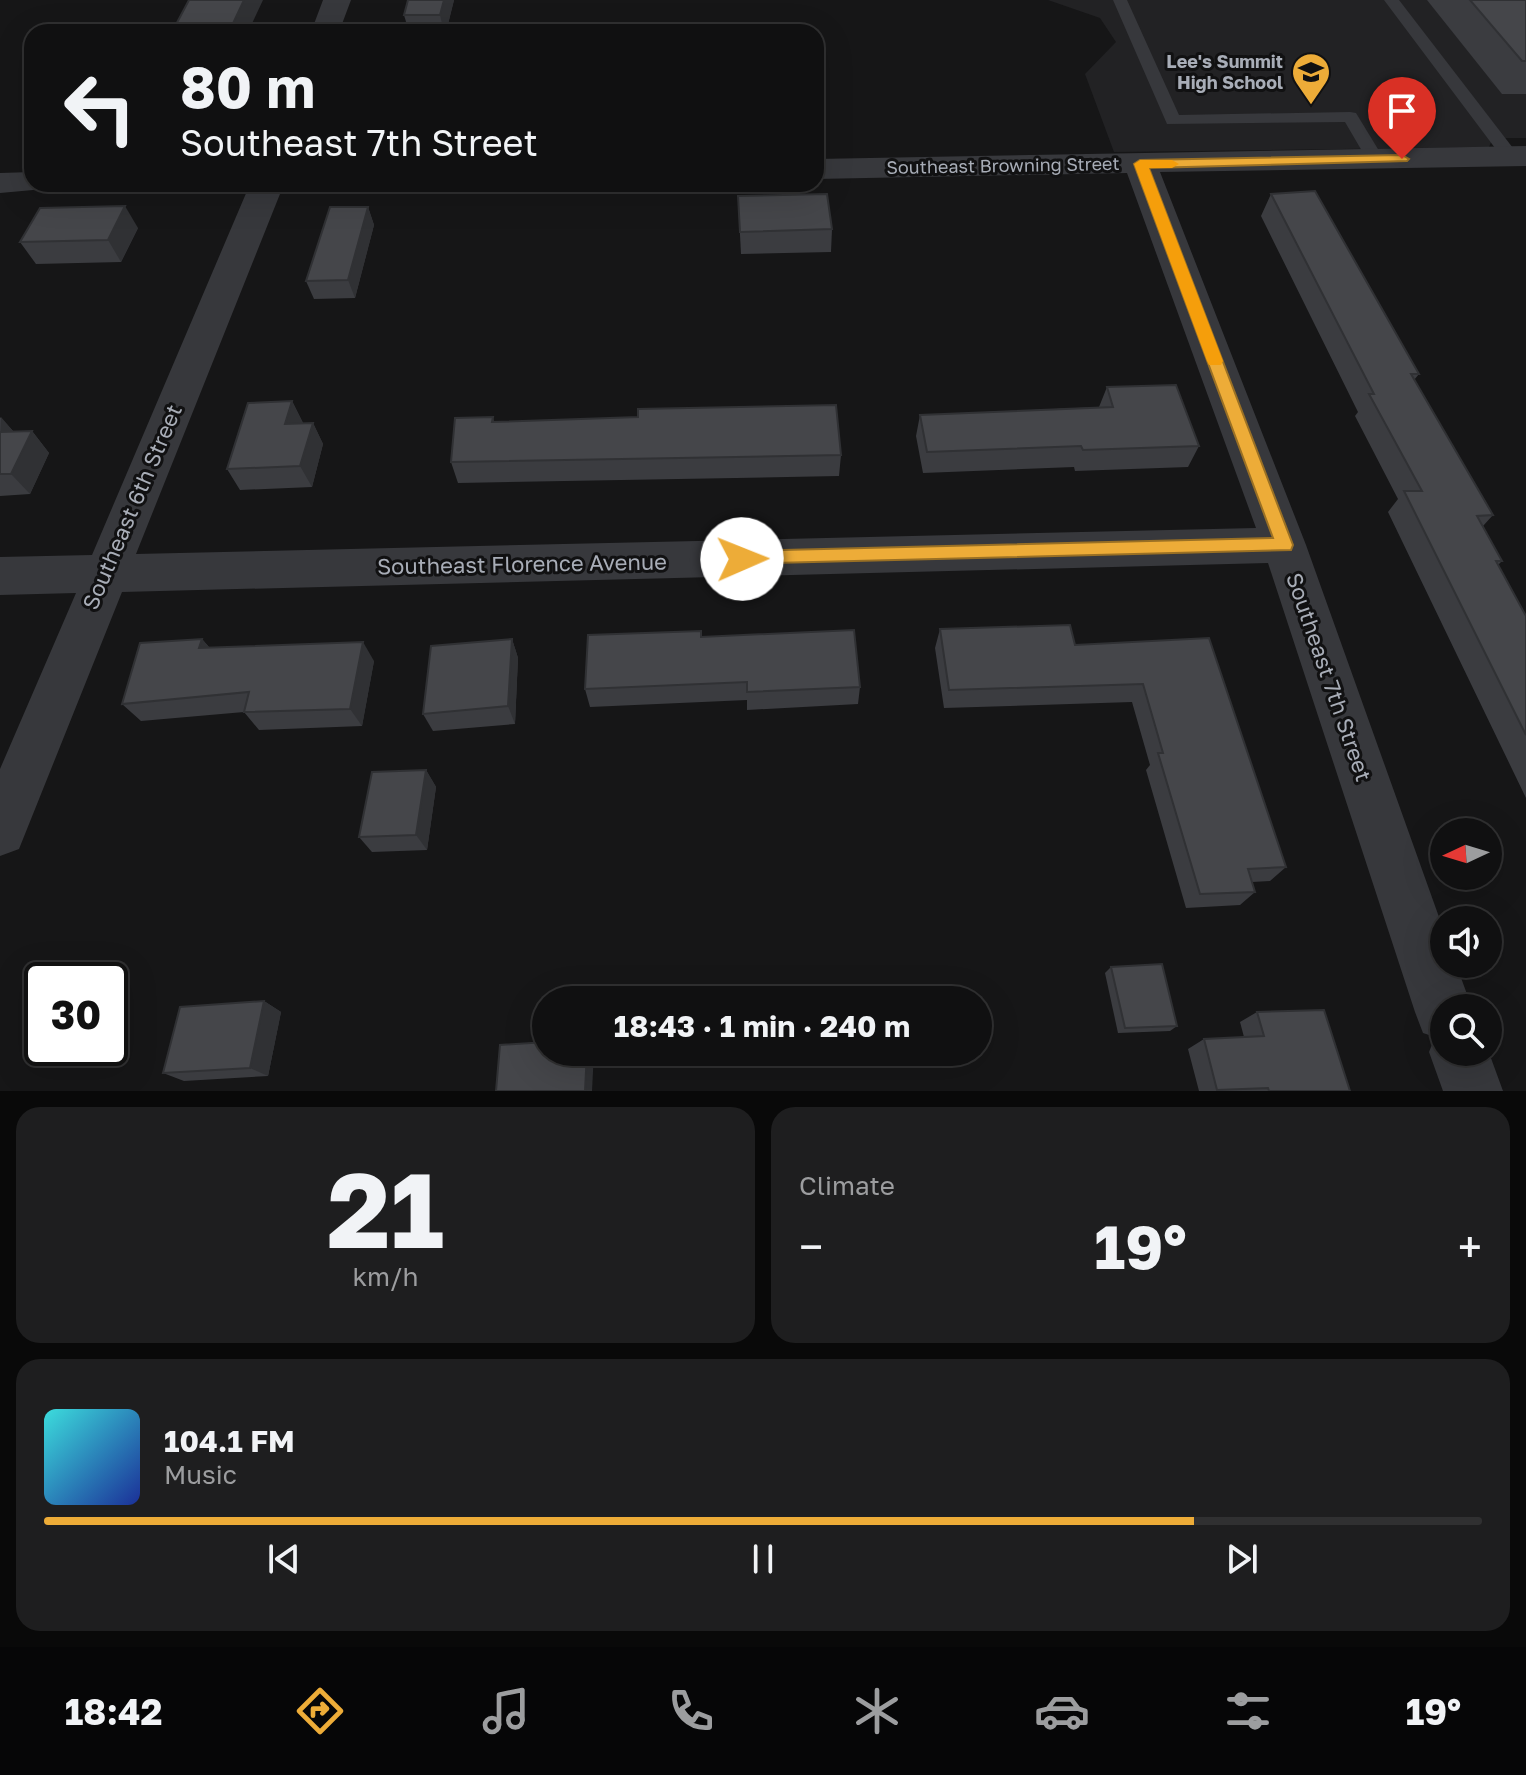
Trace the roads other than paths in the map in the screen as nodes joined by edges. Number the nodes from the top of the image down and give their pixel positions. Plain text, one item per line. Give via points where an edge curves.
1 (337, 0) edge
2 (1120, 0) edge
3 (1391, 0) edge
4 (328, 24) edge
5 (1518, 156) edge
6 (1375, 159) junction
7 (1140, 164) junction
8 (824, 169) edge
9 (24, 182) edge
10 (0, 183) edge
11 (264, 192) edge
12 (1284, 545) junction
13 (104, 575) junction
14 (0, 576) edge
15 (0, 831) edge
16 (1438, 994) edge
17 (1464, 1066) edge
18 (1473, 1091) edge

1 - 4 street
2 - 6 lane via 1173,120 1350,117
3 - 5 lane
5 - 6 street, Southeast Browning Street
6 - 7 street, Southeast Browning Street
7 - 8 street, Southeast Browning Street
7 - 12 street, Southeast 7th Street
9 - 10 street
11 - 13 street, Southeast 6th Street
12 - 13 street, Southeast Florence Avenue
12 - 16 street, Southeast 7th Street
13 - 14 street, Southeast Florence Avenue
13 - 15 street, Southeast 6th Street
17 - 18 street

